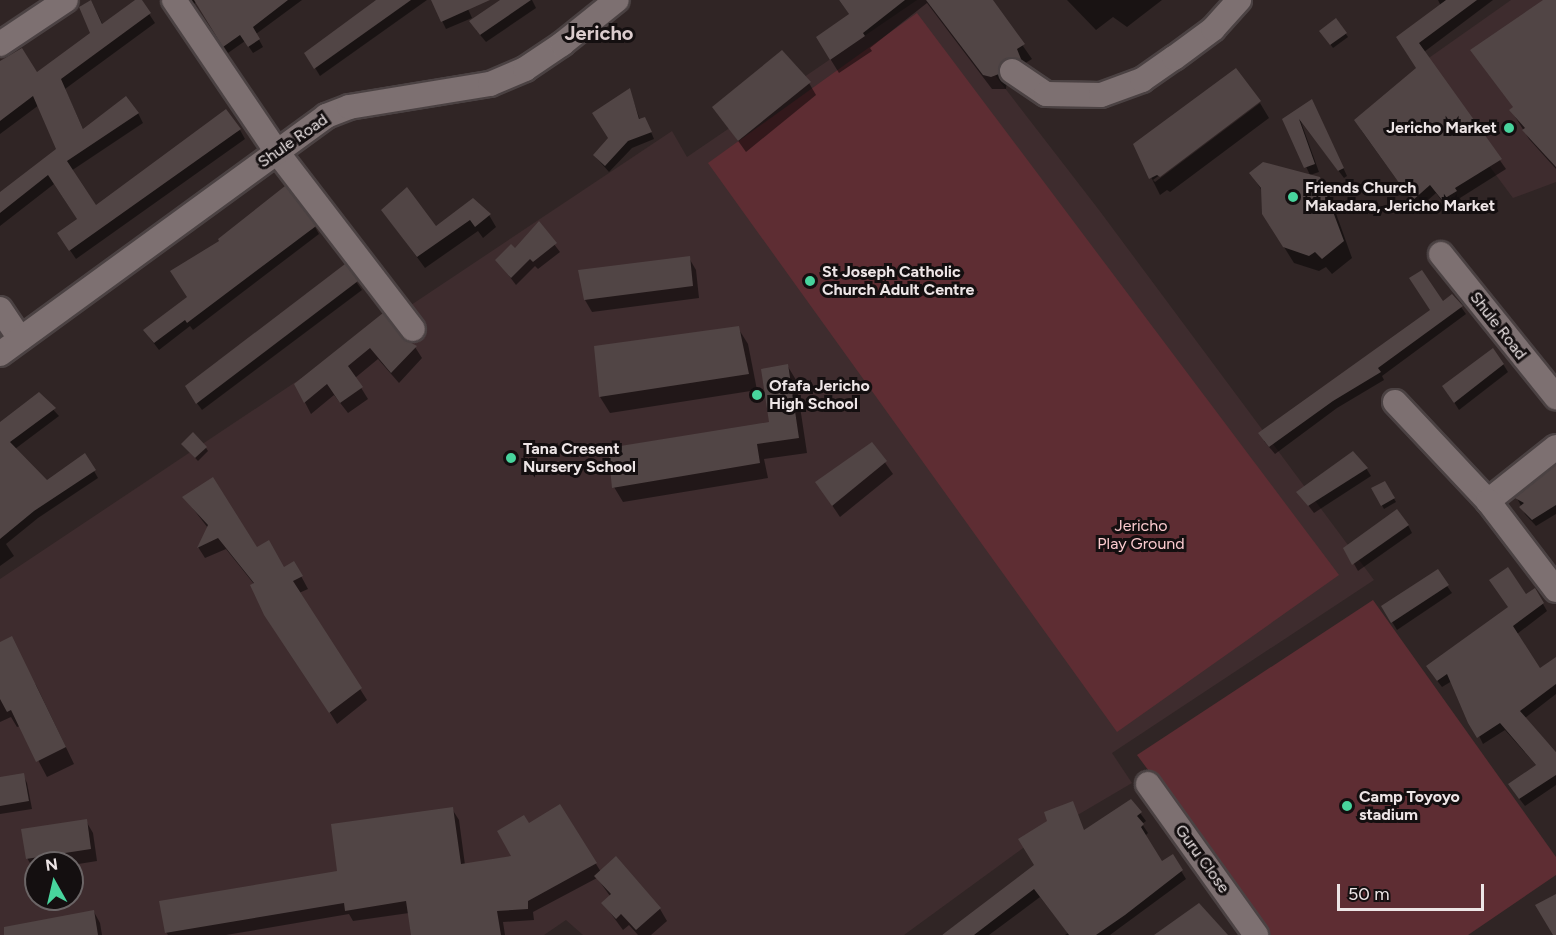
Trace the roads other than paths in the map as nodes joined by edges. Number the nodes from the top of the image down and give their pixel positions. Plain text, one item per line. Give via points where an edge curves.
1 (66, 0) edge
2 (1239, 0) edge
3 (611, 2) edge
4 (183, 3) edge
5 (0, 44) edge
6 (1012, 71) dead end
7 (277, 152) junction
8 (1441, 254) dead end
9 (0, 309) edge
10 (412, 329) dead end
11 (20, 339) junction
12 (0, 354) edge
13 (1556, 397) edge
14 (1395, 402) dead end
15 (1556, 447) edge
16 (1488, 501) junction
17 (1556, 590) edge
18 (1148, 784) dead end
19 (1256, 935) edge

1 - 5 street
2 - 6 street via 1213,29 1174,58 1142,80 1101,95 1046,94
3 - 7 street, Shule Road via 562,44 525,69 499,80 441,93 349,107 326,116
4 - 7 street
7 - 10 street
7 - 11 street, Shule Road
8 - 13 street, Shule Road
9 - 11 street
11 - 12 street, Shule Road
14 - 16 street
15 - 16 street
16 - 17 street
18 - 19 street, Guru Close

